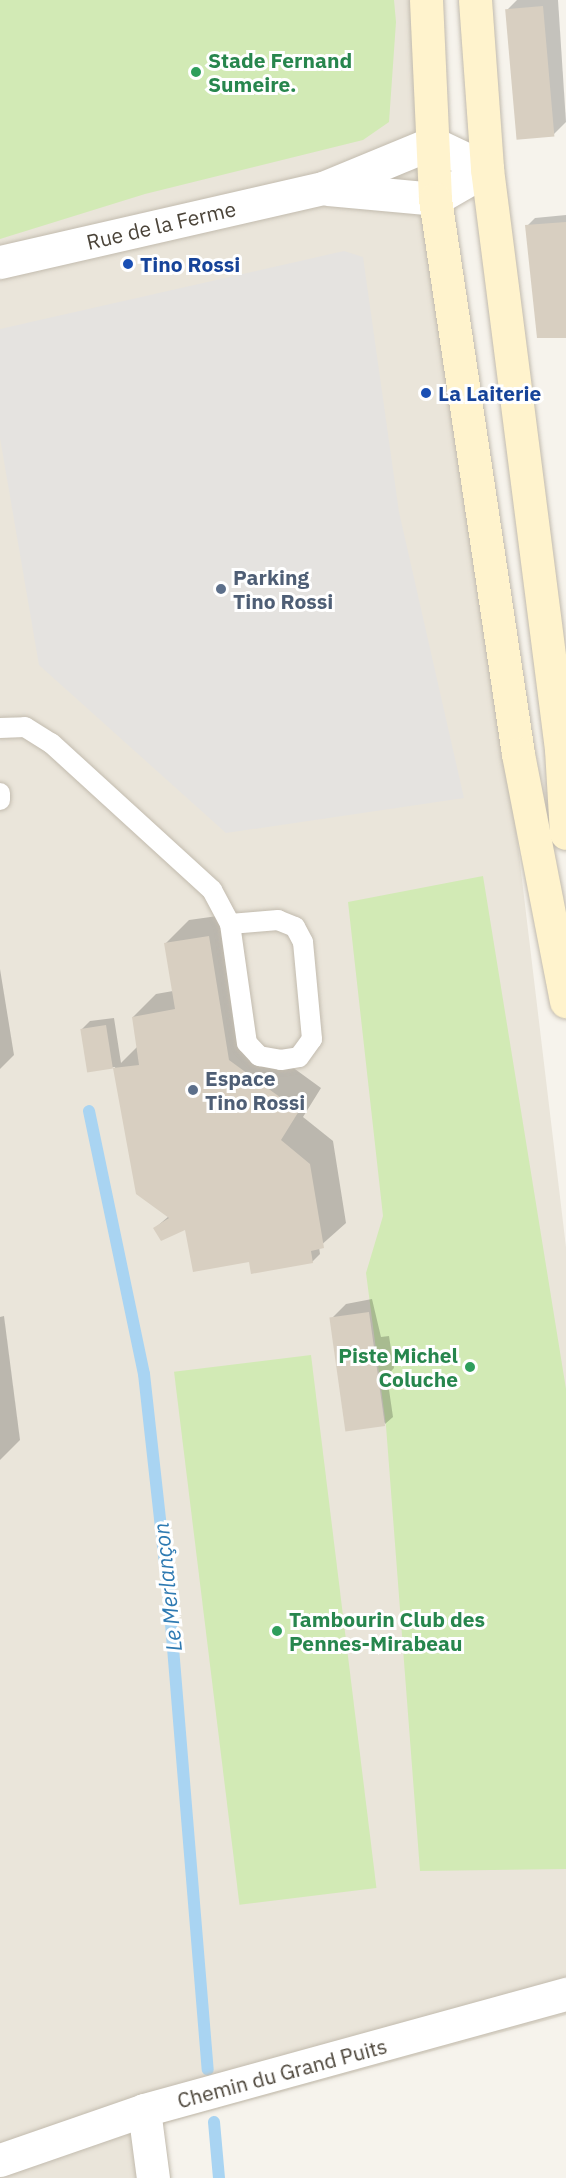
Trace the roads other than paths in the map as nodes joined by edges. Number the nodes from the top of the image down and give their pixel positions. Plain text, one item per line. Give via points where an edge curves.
1 (426, 0) edge
2 (475, 0) edge
3 (432, 143) junction
4 (487, 169) junction
5 (323, 189) junction
6 (435, 199) junction
7 (0, 262) edge
8 (0, 728) edge
9 (0, 793) edge
10 (0, 800) edge
11 (566, 833) edge
12 (230, 924) junction
13 (566, 1001) edge
14 (566, 1994) edge
15 (144, 2110) junction
16 (0, 2160) edge
17 (153, 2178) edge

1 - 3 main road
2 - 4 main road
3 - 4 street
3 - 5 street, Rue de la Ferme
3 - 6 main road
4 - 6 street
4 - 11 main road via 561,749
5 - 6 street, Rue de la Ferme
5 - 7 street, Rue de la Ferme
6 - 13 main road via 518,754
8 - 12 lane via 25,727 51,743 212,890
9 - 10 lane
12 - 12 lane via 247,1043 259,1056 281,1060 300,1057 312,1040 303,942 295,927 278,920
14 - 15 street, Chemin du Grand Puits
15 - 16 street, Chemin du Grand Puits
15 - 17 street

